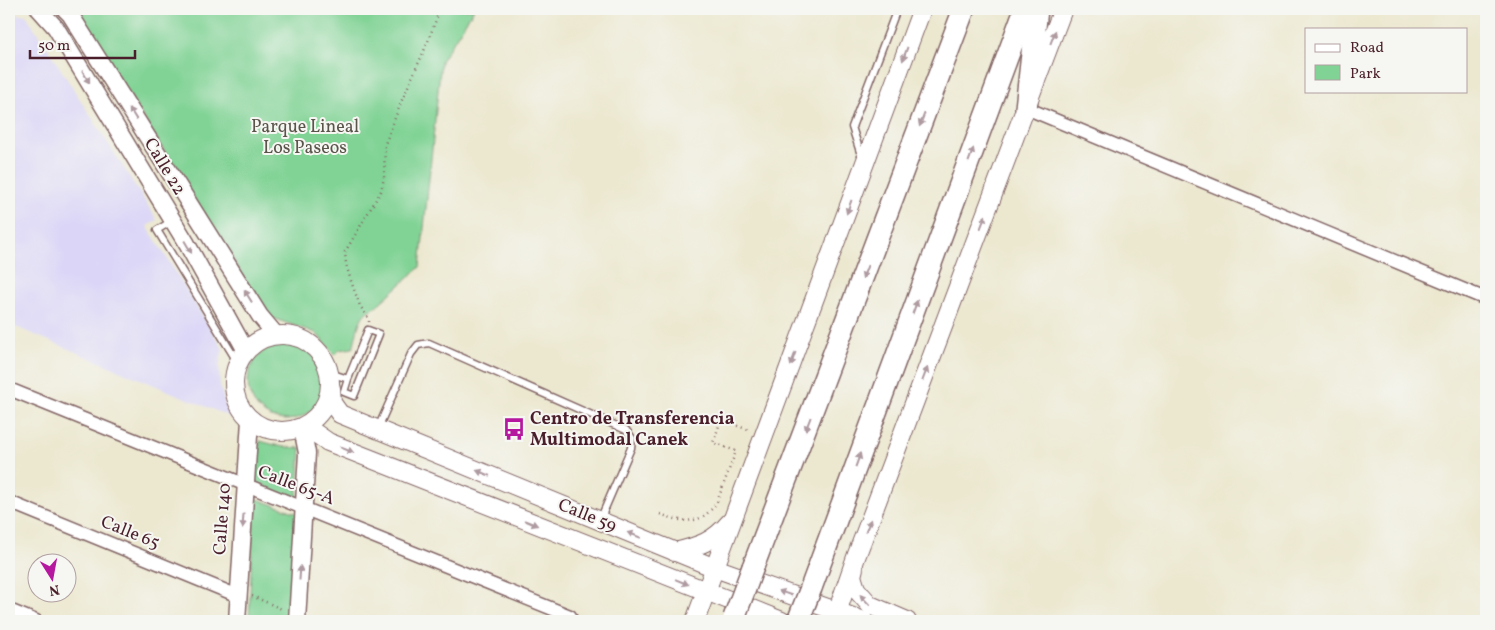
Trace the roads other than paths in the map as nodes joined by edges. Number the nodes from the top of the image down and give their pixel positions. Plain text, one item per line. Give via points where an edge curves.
1 (39, 9) edge
2 (65, 9) edge
3 (897, 9) edge
4 (922, 9) edge
5 (964, 9) edge
6 (1025, 9) edge
7 (1037, 9) edge
8 (1063, 9) edge
9 (1026, 108) junction
10 (864, 165) junction
11 (1486, 299) edge
12 (276, 335) junction
13 (242, 357) junction
14 (348, 379) junction
15 (330, 380) junction
16 (9, 389) edge
17 (250, 420) junction
18 (304, 427) junction
19 (378, 429) junction
20 (246, 486) junction
21 (9, 502) edge
22 (304, 508) junction
23 (735, 516) junction
24 (600, 521) junction
25 (675, 552) junction
26 (856, 557) junction
27 (715, 568) junction
28 (706, 592) junction
29 (244, 594) junction
30 (9, 610) edge
31 (835, 616) edge
32 (296, 619) edge
33 (569, 619) edge
34 (733, 620) edge
35 (36, 621) edge
36 (237, 621) edge
37 (695, 621) edge
38 (782, 621) edge
39 (798, 621) edge
40 (864, 621) edge
41 (908, 621) edge

1 -> 13 street, Calle 22 via 56,28 173,220
12 -> 2 street, Calle 22 via 260,316
3 - 10 lane via 852,127
4 -> 10 main road
5 -> 34 highway, bridge
39 -> 6 highway, bridge
7 - 9 highway
9 -> 8 main road
9 - 11 street
26 -> 9 main road
10 -> 23 main road
12 - 13 main road via 260,340
12 - 15 main road via 304,340 316,348 325,360
13 - 17 main road via 234,378 235,394 240,408
14 - 14 lane via 344,392 354,396 379,334 368,330
14 - 15 lane
15 - 18 main road via 327,403
15 - 19 main road, Calle 59 via 332,403 340,414
16 - 20 street, Calle 65-A
17 - 18 main road via 275,431 289,432
17 - 20 street, Calle 140
18 - 22 street via 307,453
18 -> 28 main road, Calle 59 via 328,442
24 -> 19 main road, Calle 59
19 - 24 lane via 411,354 418,345 429,343 626,430 632,438 631,448
20 - 22 street, Calle 65-A
20 -> 29 street, Calle 140
21 - 29 street, Calle 65 via 231,593
32 -> 22 street
22 - 33 street, Calle 65-A
23 - 25 main road via 712,539
23 - 27 main road
25 -> 24 main road, Calle 59
25 - 27 main road, Calle 59
26 - 31 main road
41 -> 26 main road via 870,606 856,589 852,576
27 - 28 main road
31 -> 27 main road, Calle 59
28 - 37 main road
28 - 38 main road, Calle 59
29 - 36 street, Calle 140
30 - 35 street
31 - 40 main road, Calle 59

